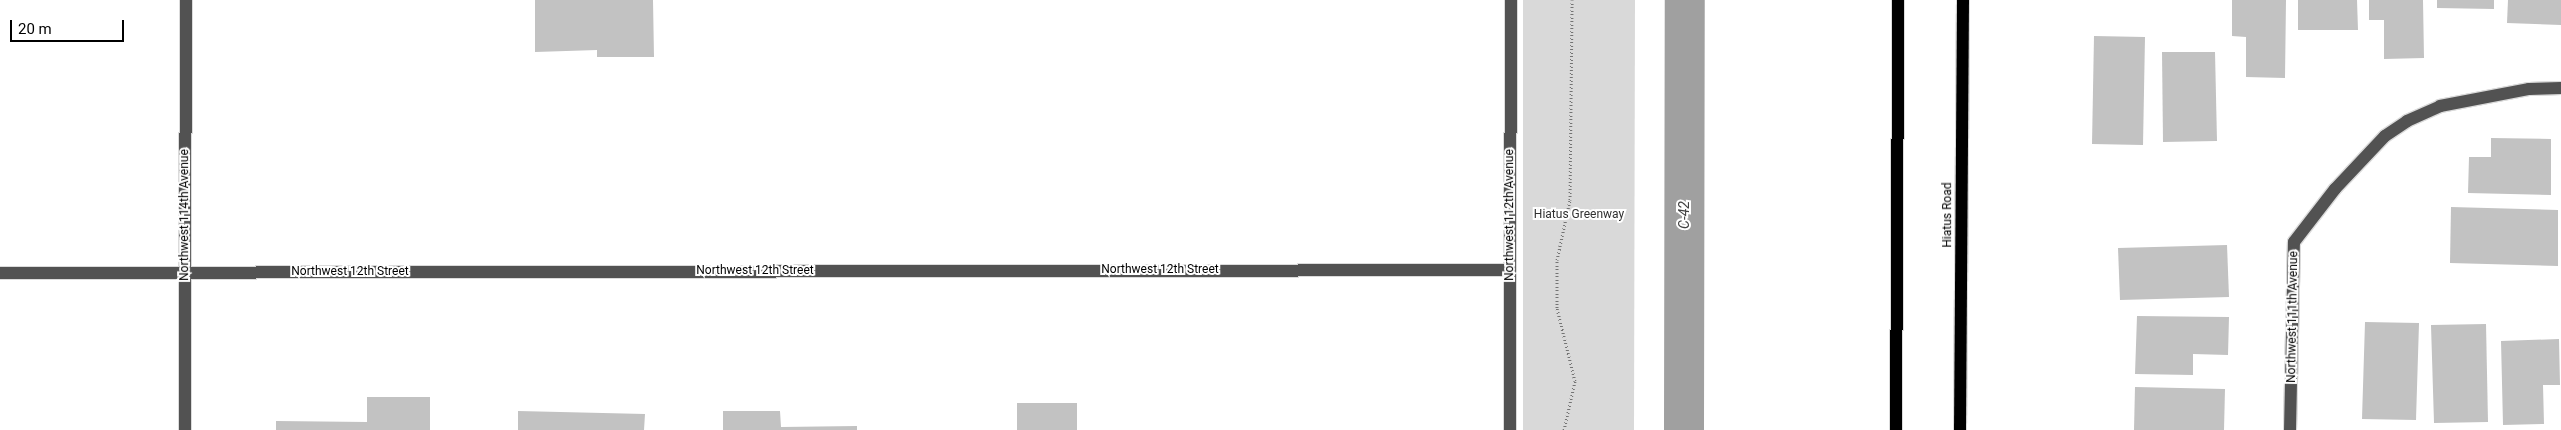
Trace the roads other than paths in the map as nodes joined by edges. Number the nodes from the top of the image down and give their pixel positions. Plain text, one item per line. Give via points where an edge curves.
1 (186, 0) edge
2 (1510, 0) edge
3 (1898, 0) edge
4 (1963, 0) edge
5 (2561, 88) edge
6 (1510, 270) junction
7 (0, 273) edge
8 (185, 273) junction
9 (185, 430) edge
10 (1510, 430) edge
11 (1896, 430) edge
12 (1960, 430) edge
13 (2290, 430) edge

1 - 8 street, Northwest 114th Avenue
2 - 6 street, Northwest 112th Avenue
3 - 11 main road
4 - 12 main road, Hiatus Road
5 - 13 street, Northwest 111th Avenue via 2529,89 2440,106 2406,121 2385,136 2336,189 2294,242
6 - 8 street, Northwest 12th Street
6 - 10 street, Northwest 112th Avenue
7 - 8 street, Northwest 12th Street
8 - 9 street, Northwest 114th Avenue

